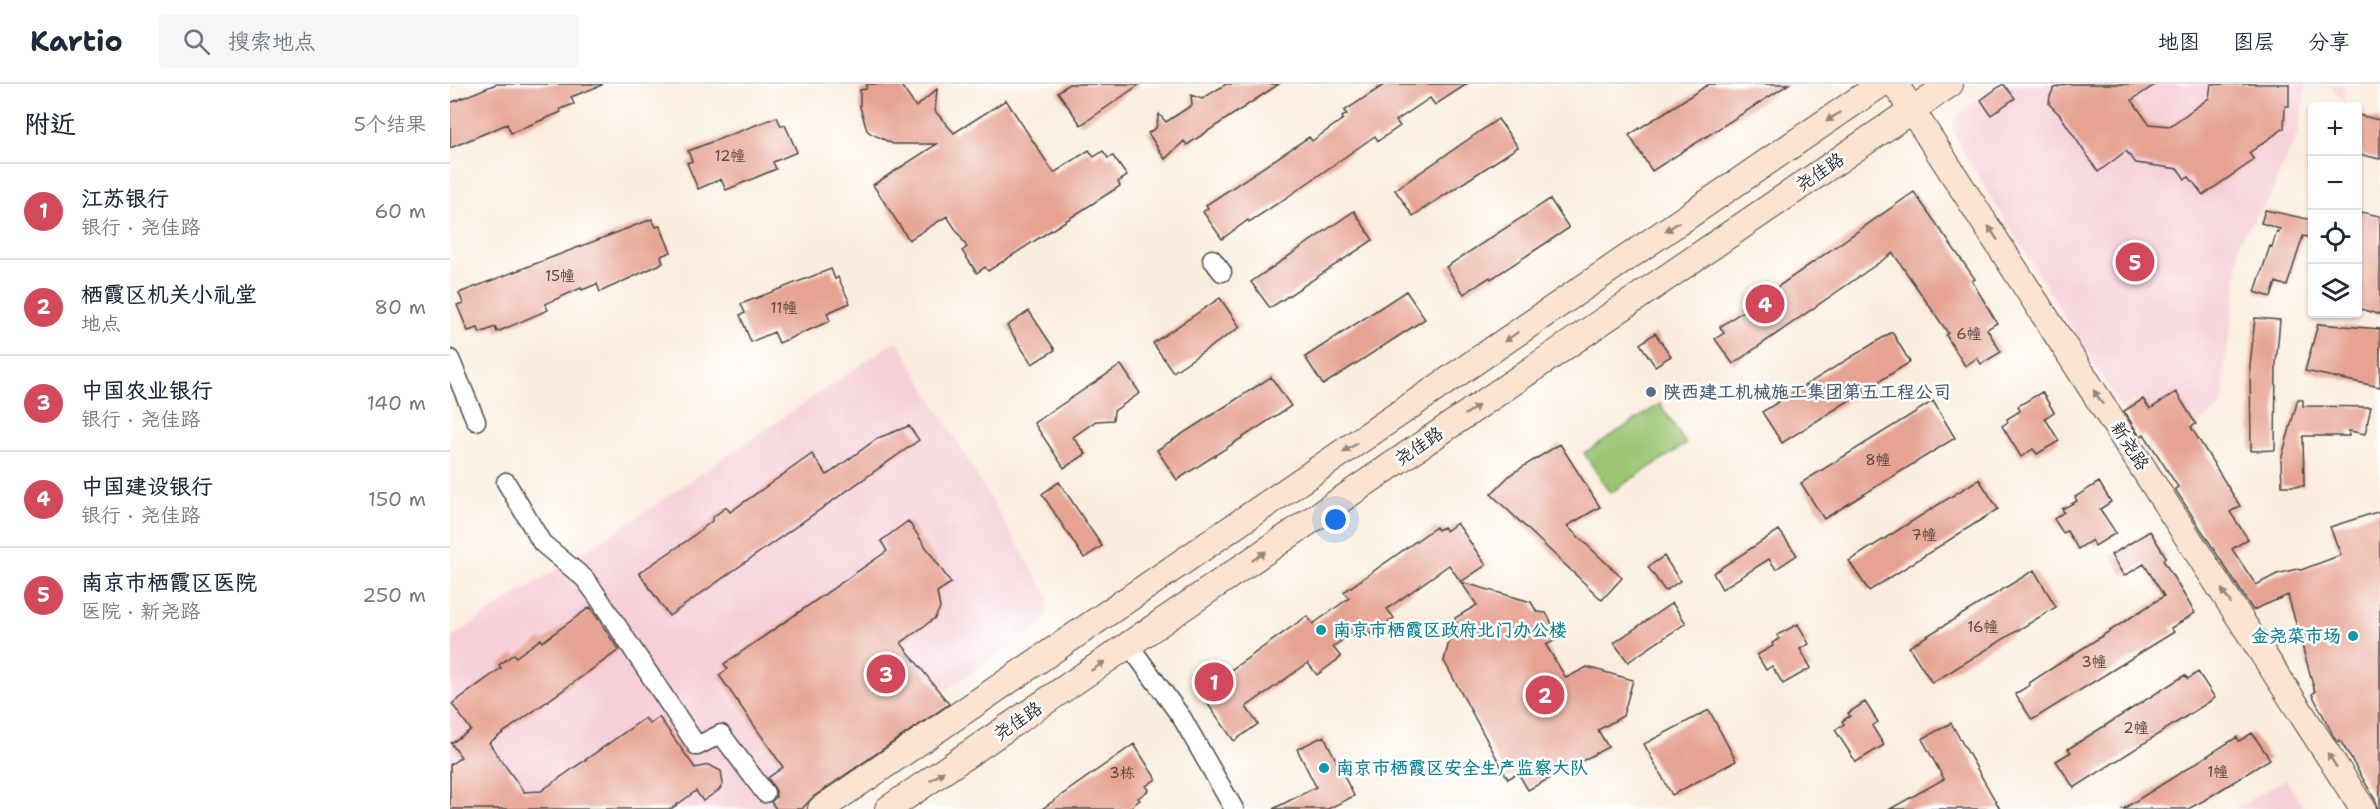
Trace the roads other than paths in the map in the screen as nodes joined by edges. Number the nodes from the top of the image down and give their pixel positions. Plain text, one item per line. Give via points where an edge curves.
1 (1881, 84) edge
2 (1895, 84) edge
3 (1950, 84) edge
4 (1913, 109) junction
5 (450, 359) edge
6 (476, 421) dead end
7 (506, 482) dead end
8 (1129, 645) junction
9 (765, 794) dead end
10 (821, 809) edge
11 (888, 809) edge
12 (1234, 809) edge
13 (2363, 809) edge

1 -> 10 main road, 尧佳路
2 - 4 main road, 新尧路
3 - 4 main road, 尧佳路
8 -> 4 main road, 尧佳路
13 -> 4 main road, 新尧路
5 - 6 street
7 - 9 street via 542,543 584,578 596,594 697,746 721,734
11 -> 8 main road, 尧佳路
8 - 12 street via 1182,718

